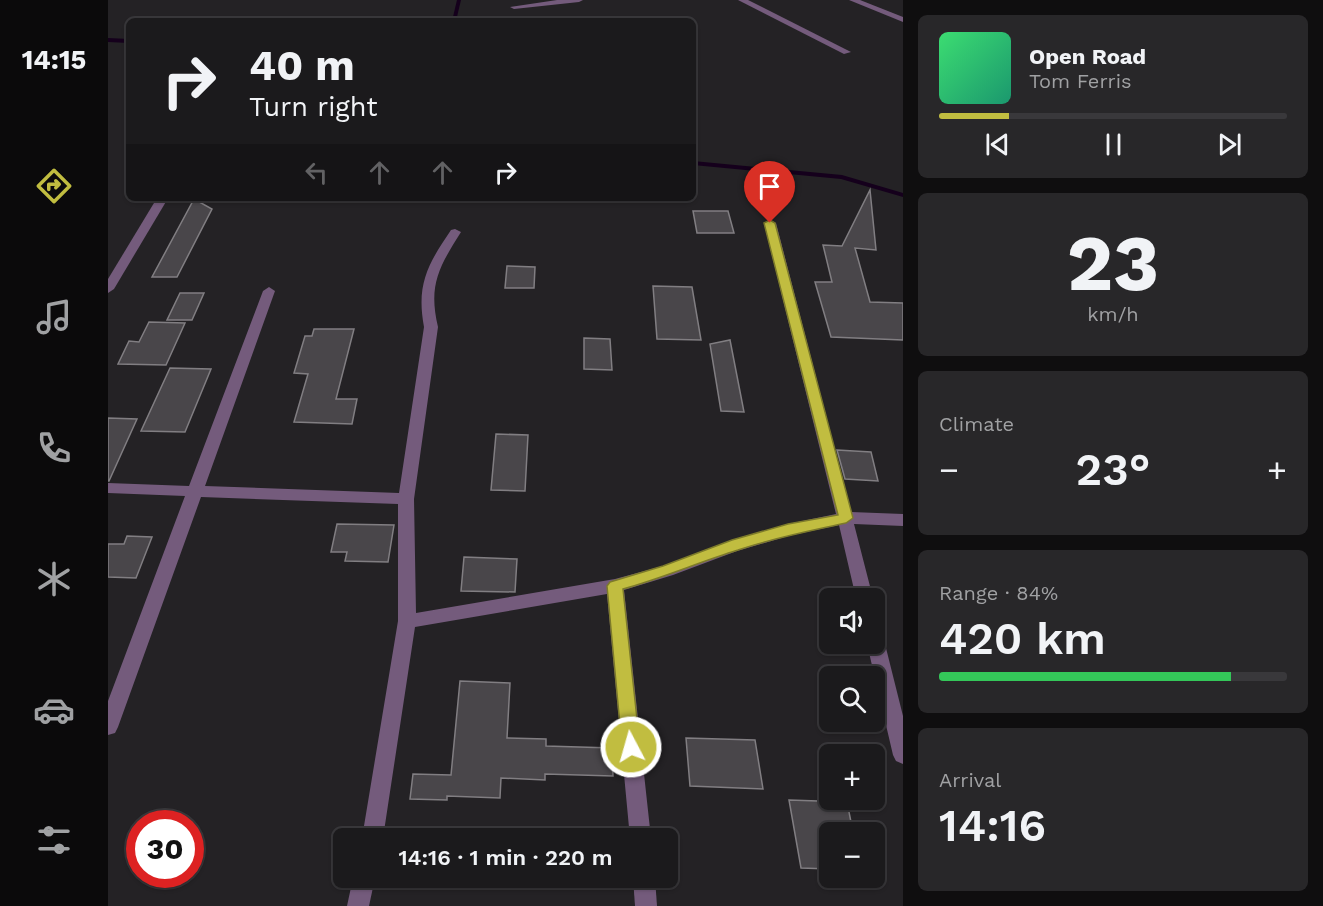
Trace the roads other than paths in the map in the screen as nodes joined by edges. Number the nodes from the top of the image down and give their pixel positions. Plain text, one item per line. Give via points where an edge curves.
1 (579, 0) edge
2 (742, 0) edge
3 (853, 0) edge
4 (514, 7) dead end
5 (903, 20) edge
6 (847, 52) dead end
7 (160, 201) edge
8 (770, 223) dead end
9 (455, 232) dead end
10 (108, 289) edge
11 (269, 291) dead end
12 (108, 488) edge
13 (194, 491) junction
14 (406, 499) junction
15 (846, 518) junction
16 (903, 520) edge
17 (615, 586) junction
18 (863, 588) edge
19 (407, 621) junction
20 (878, 654) edge
21 (108, 726) edge
22 (903, 755) edge
23 (374, 828) edge
24 (640, 828) edge
25 (362, 888) edge
26 (645, 888) edge
27 (358, 906) edge
28 (646, 906) edge

1 - 4 street
2 - 6 street
3 - 5 street
7 - 10 street
8 - 15 street
9 - 14 street via 425,286 431,327
11 - 13 street
12 - 13 street
13 - 14 street
13 - 21 street
14 - 19 street
15 - 16 street
15 - 17 street via 732,546
15 - 18 street
17 - 19 street
17 - 24 street
19 - 23 street
20 - 22 street
25 - 27 street
26 - 28 street

